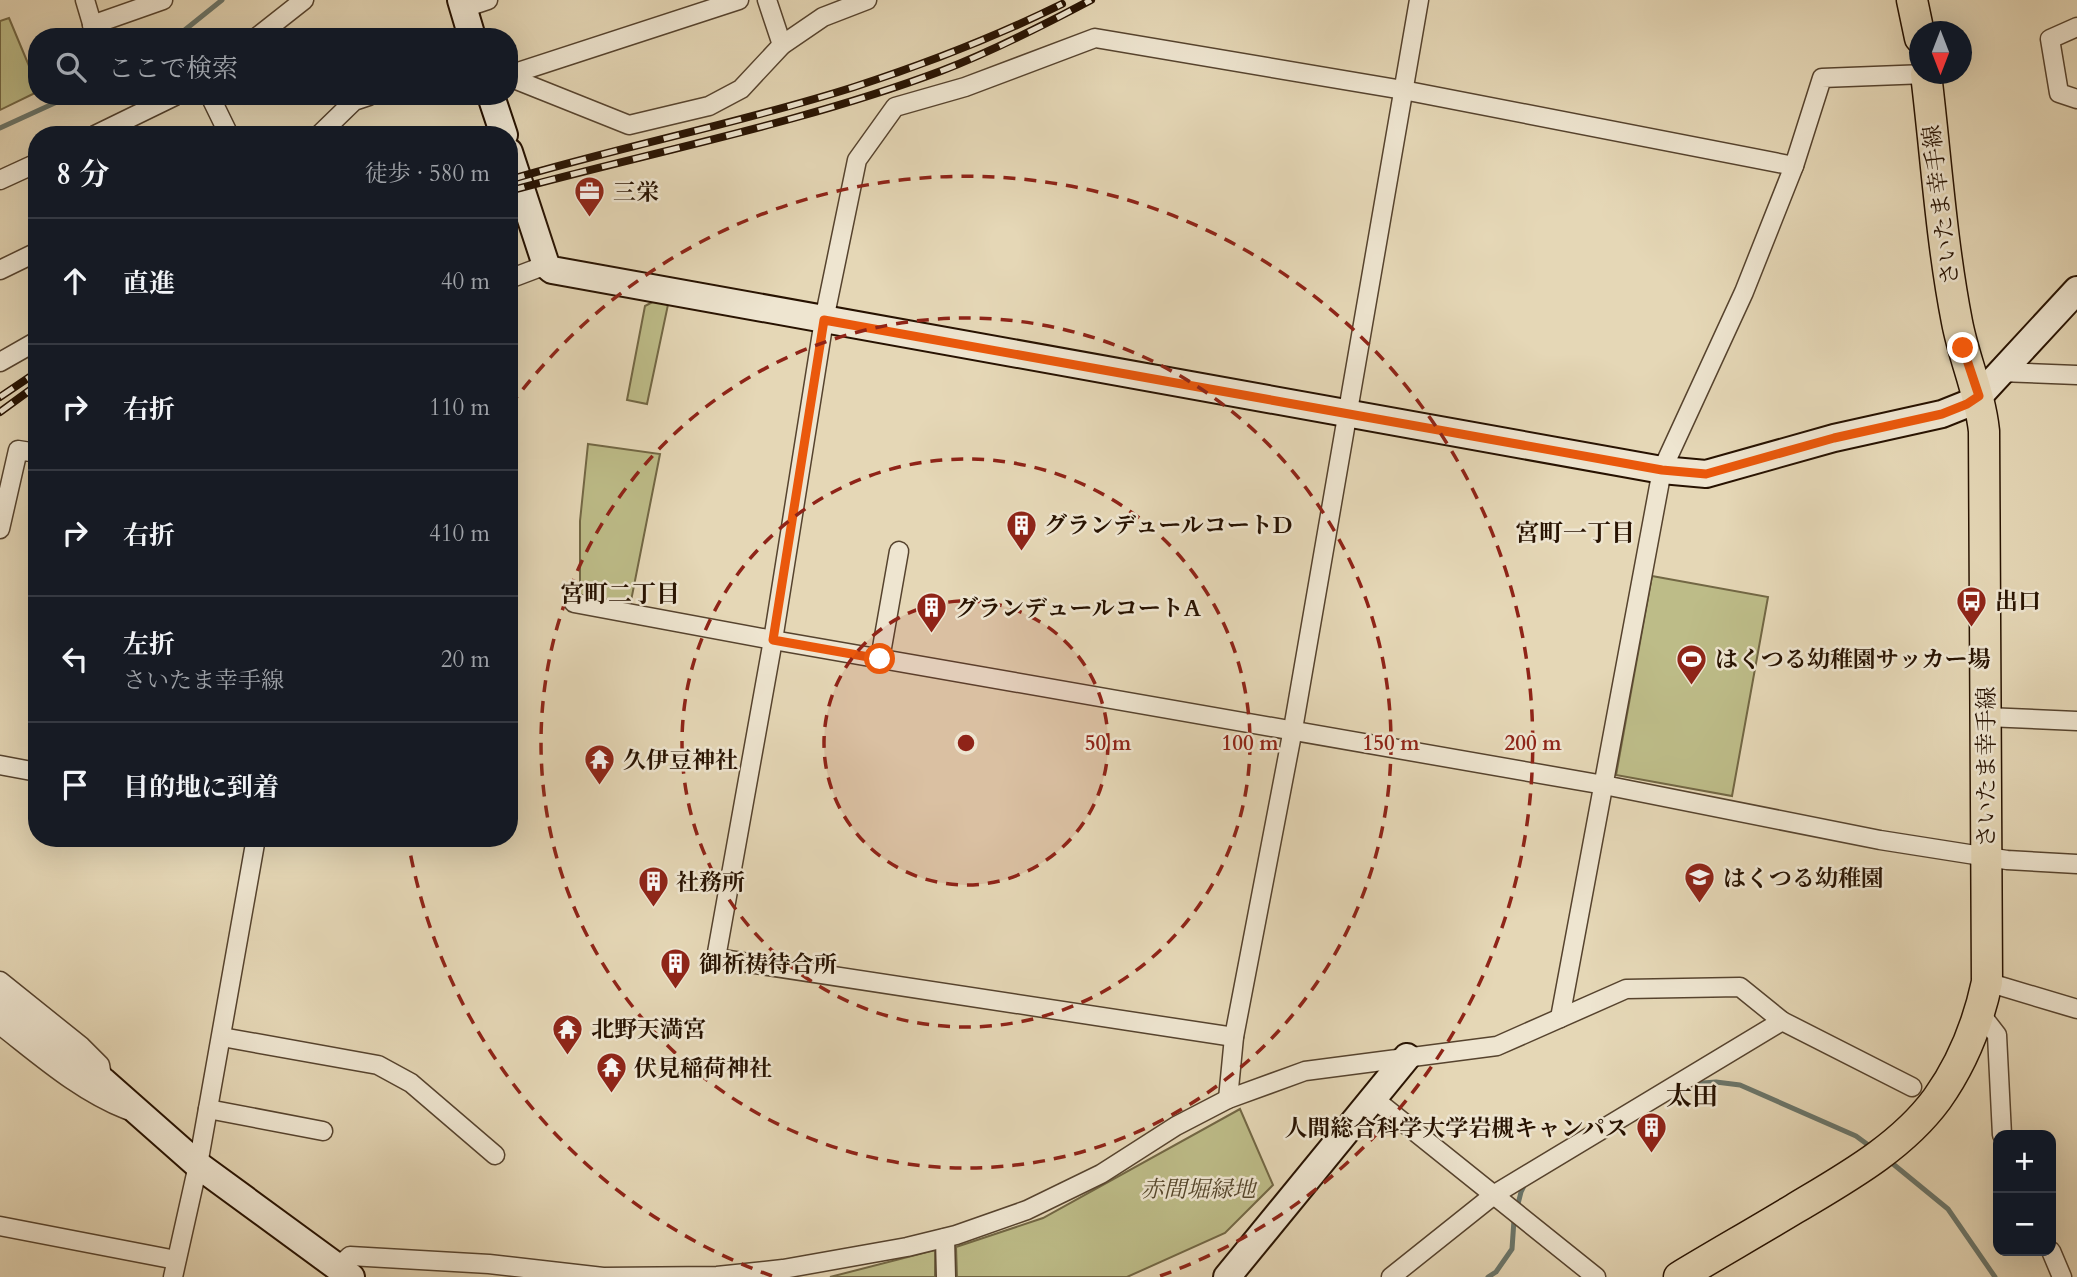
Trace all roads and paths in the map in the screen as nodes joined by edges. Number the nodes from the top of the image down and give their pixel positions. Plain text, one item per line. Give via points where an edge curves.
1 (85, 0) edge
2 (163, 0) edge
3 (304, 0) edge
4 (739, 0) edge
5 (768, 0) edge
6 (867, 0) edge
7 (1419, 0) edge
8 (1912, 0) edge
9 (471, 3) edge
10 (1916, 21) edge
11 (2077, 27) edge
12 (93, 28) edge
13 (101, 28) edge
14 (268, 28) edge
15 (472, 28) edge
16 (782, 45) junction
17 (518, 73) edge
18 (1909, 75) edge
19 (518, 80) edge
20 (1927, 84) edge
21 (1403, 90) junction
22 (2077, 99) edge
23 (157, 105) edge
24 (214, 105) edge
25 (350, 105) edge
26 (494, 105) edge
27 (113, 126) edge
28 (225, 126) edge
29 (328, 126) edge
30 (500, 126) edge
31 (1794, 166) junction
32 (28, 167) edge
33 (518, 179) edge
34 (0, 180) edge
35 (28, 257) edge
36 (546, 265) junction
37 (0, 270) edge
38 (518, 276) edge
39 (2077, 290) edge
40 (824, 320) junction
41 (28, 346) edge
42 (0, 362) edge
43 (1999, 372) junction
44 (2077, 375) edge
45 (1979, 396) junction
46 (1347, 413) junction
47 (28, 452) edge
48 (1662, 470) junction
49 (0, 529) edge
50 (899, 551) dead end
51 (574, 603) dead end
52 (773, 640) junction
53 (880, 659) junction
54 (1986, 717) junction
55 (2077, 721) edge
56 (1293, 729) junction
57 (0, 765) edge
58 (28, 770) edge
59 (1604, 785) junction
60 (254, 847) edge
61 (1986, 856) junction
62 (2077, 864) edge
63 (0, 981) edge
64 (1987, 982) junction
65 (0, 1004) edge
66 (2077, 1009) edge
67 (1980, 1013) junction
68 (1560, 1018) junction
69 (1782, 1021) junction
70 (0, 1025) edge
71 (222, 1037) junction
72 (1234, 1037) junction
73 (1408, 1057) junction
74 (104, 1083) junction
75 (1912, 1087) dead end
76 (1373, 1098) junction
77 (1228, 1100) junction
78 (208, 1109) junction
79 (144, 1117) junction
80 (2002, 1130) edge
81 (323, 1131) dead end
82 (495, 1156) dead end
83 (198, 1165) junction
84 (1495, 1194) junction
85 (0, 1226) edge
86 (945, 1238) junction
87 (2052, 1256) edge
88 (175, 1268) edge
89 (487, 1271) edge
90 (344, 1272) edge
91 (564, 1275) edge
92 (946, 1277) edge
93 (1227, 1277) edge
94 (1391, 1277) edge
95 (1596, 1277) edge
96 (1679, 1277) edge
97 (2062, 1277) edge

1 - 12 street
2 - 13 street
3 - 14 street
4 - 17 street
5 - 16 street
6 - 16 street via 824,18
7 - 21 street
8 - 10 main road
9 - 15 street
11 - 22 street via 2050,39 2059,93
16 - 19 street via 741,89 709,106 629,125
18 - 31 street via 1822,78
20 - 45 main road, さいたま幸手線 via 1957,325
21 - 31 street
21 - 40 street via 1095,38 965,87 895,107 858,160
21 - 46 street
23 - 27 street
24 - 28 street
25 - 29 street
26 - 30 street
31 - 48 street via 1744,292
32 - 34 street
33 - 36 street
35 - 37 street
36 - 38 street
36 - 40 street via 552,270
39 - 43 street
40 - 46 street
40 - 52 street
41 - 42 street
43 - 44 street
43 - 45 street
45 - 48 street via 1942,414 1706,474
45 - 54 main road, さいたま幸手線 via 1984,430
46 - 48 street
46 - 56 street
47 - 49 street via 18,450
48 - 59 street
50 - 53 street
51 - 52 street
52 - 53 street
52 - 72 street via 716,958
53 - 56 street
54 - 55 street
54 - 61 main road, さいたま幸手線
56 - 59 street
56 - 72 street
57 - 58 street
59 - 61 street via 1880,840
59 - 68 street
60 - 71 street
61 - 62 street
61 - 64 main road, さいたま幸手線
63 - 74 street via 81,1046 100,1065
64 - 66 street
64 - 67 main road, さいたま幸手線
65 - 74 street
67 - 80 street via 1997,1035
67 - 96 main road, さいたま幸手線 via 1954,1072 1936,1101 1908,1130 1849,1176
68 - 69 street via 1626,989 1741,988
68 - 73 street via 1497,1046
69 - 75 street
69 - 84 street
70 - 79 street via 84,1088
71 - 78 street
71 - 82 street via 378,1065 411,1083
72 - 77 street
73 - 76 street
73 - 77 street via 1305,1070
74 - 79 street
76 - 84 street
76 - 93 street
77 - 86 street via 1176,1126 1101,1174 1027,1210
78 - 81 street
78 - 83 street
79 - 83 street
83 - 88 street
83 - 90 street
84 - 94 street
84 - 95 street
85 - 88 street
86 - 91 street via 783,1269 717,1276
86 - 92 street
87 - 97 street
89 - 90 street via 350,1256
89 - 91 street

